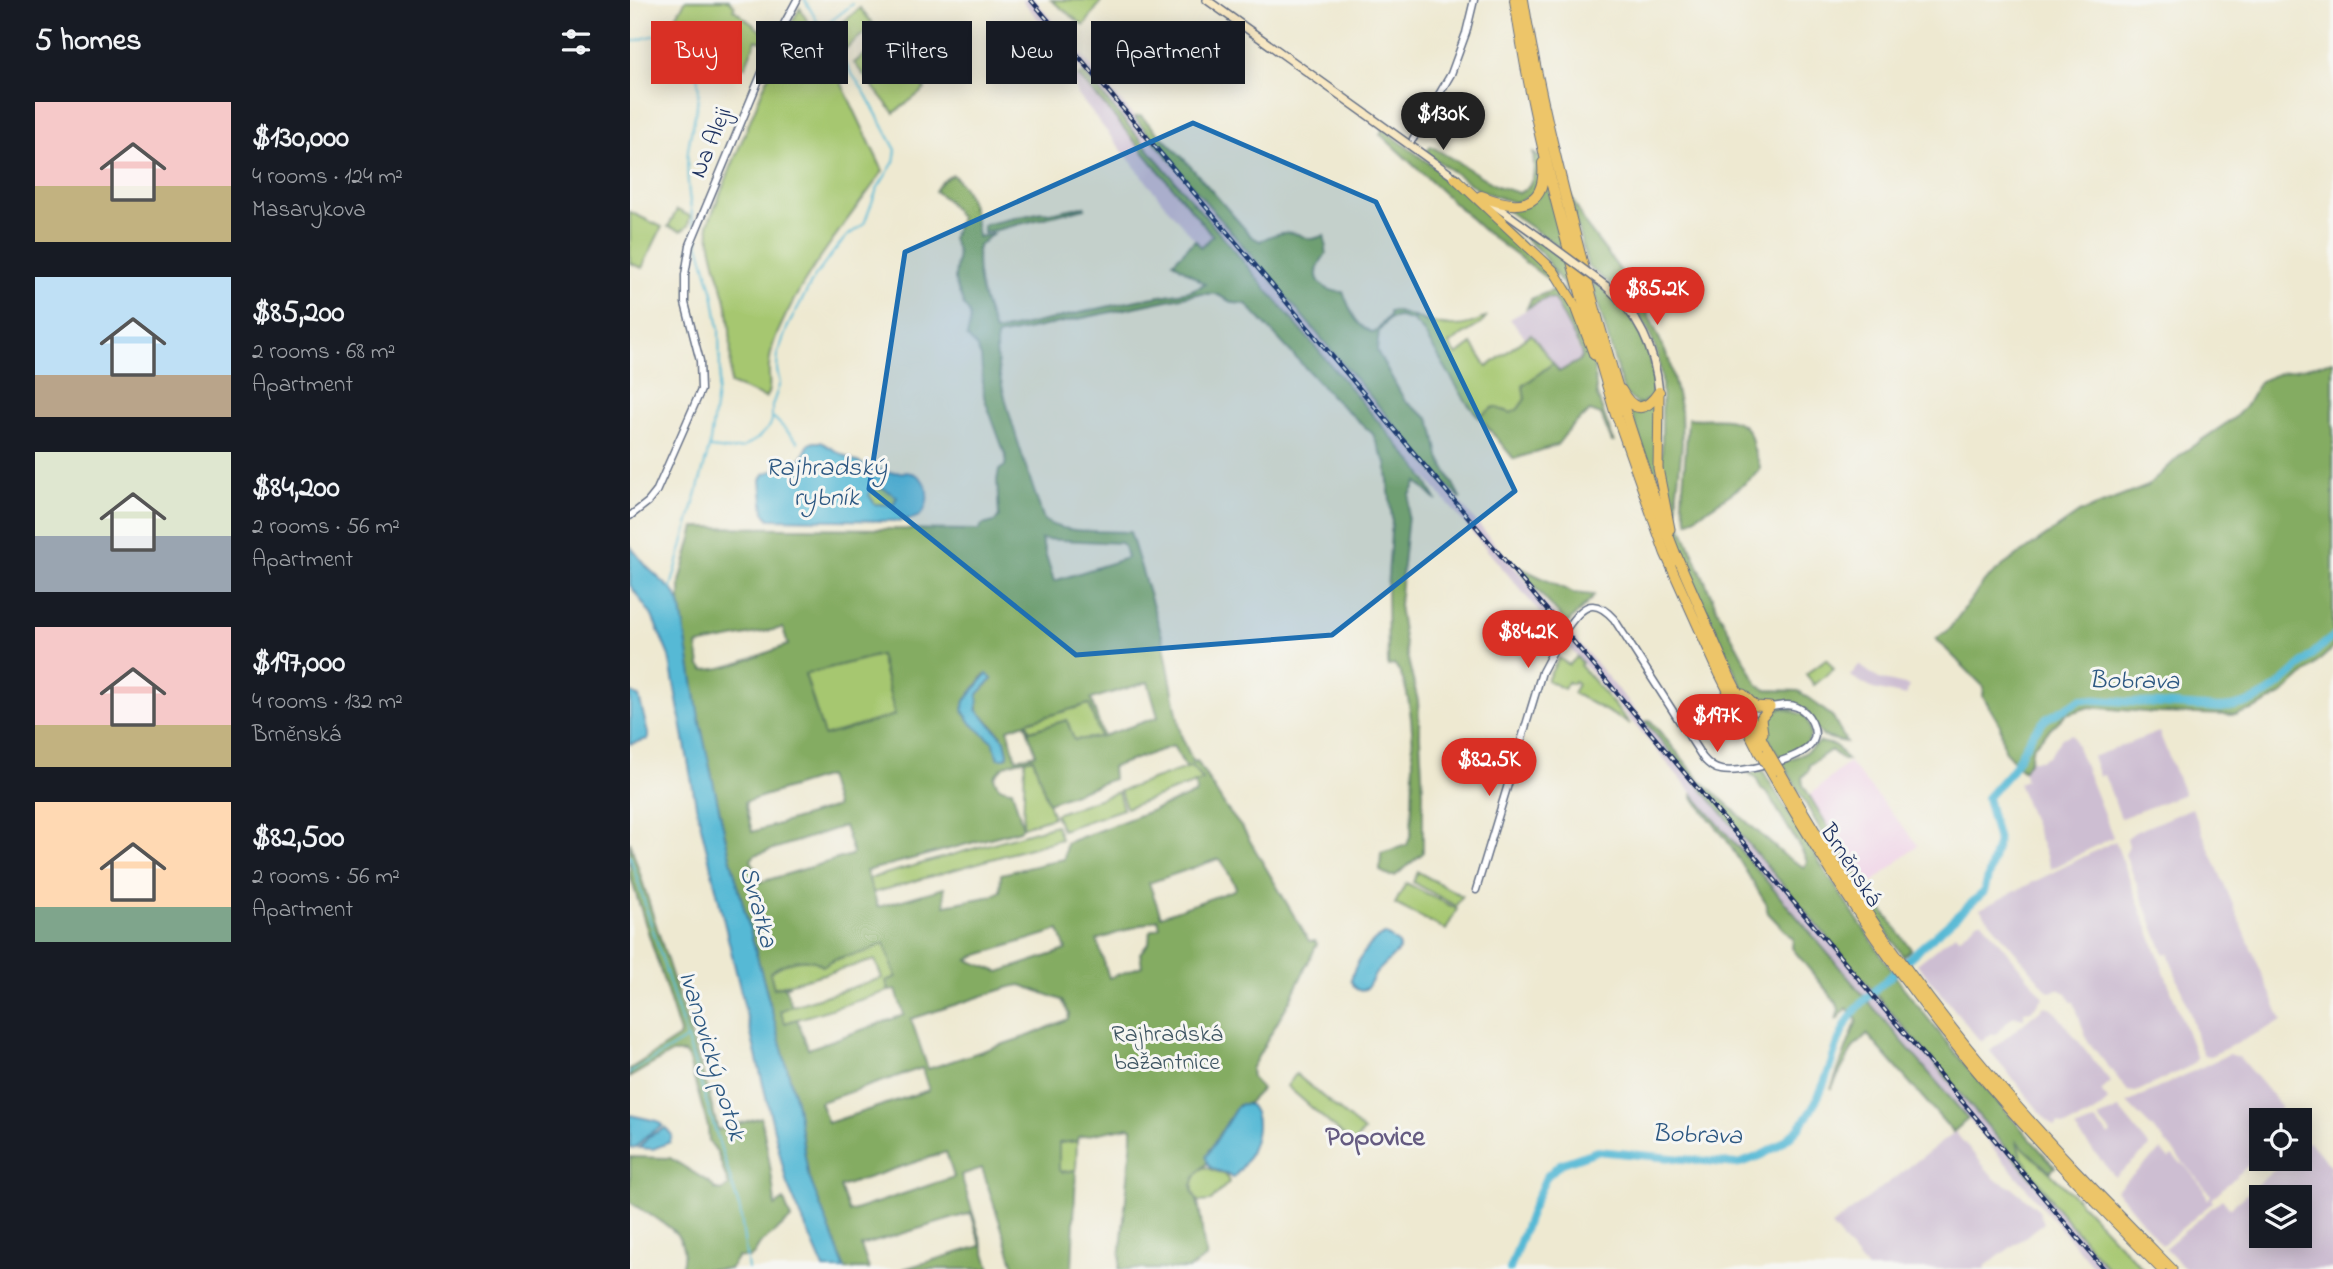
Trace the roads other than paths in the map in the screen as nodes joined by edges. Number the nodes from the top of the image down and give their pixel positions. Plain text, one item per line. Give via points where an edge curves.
1 (1207, 0) edge
2 (1474, 0) edge
3 (1515, 0) edge
4 (1523, 0) edge
5 (797, 1) edge
6 (1539, 127) junction
7 (1411, 142) junction
8 (1455, 178) junction
9 (1481, 196) junction
10 (1613, 375) junction
11 (1659, 392) junction
12 (1616, 415) junction
13 (630, 516) edge
14 (1678, 561) junction
15 (1719, 673) junction
16 (1730, 677) junction
17 (1770, 707) junction
18 (1715, 717) junction
19 (1683, 727) junction
20 (1749, 732) junction
21 (1764, 752) junction
22 (1476, 890) dead end
23 (1907, 976) junction
24 (2161, 1269) edge
25 (2172, 1269) edge

1 - 7 main road
2 - 7 street via 1451,74
3 - 6 highway
4 - 10 highway via 1549,131
5 - 13 street, Na Aleji via 776,39 690,245 685,303 700,361 701,390 656,492
6 - 9 highway via 1544,175 1536,195 1514,206
6 - 12 highway
7 - 8 main road
8 - 9 main road
8 - 12 highway, Brněnská via 1562,282 1582,321
9 - 11 main road, bridge via 1606,286 1631,311 1653,356
10 - 11 highway via 1628,402 1636,407 1647,406
10 - 14 highway
11 - 14 highway, Brněnská via 1660,482
12 - 15 highway, Brněnská via 1665,553
14 - 16 highway, Brněnská
15 - 18 highway via 1728,701
15 - 20 highway, Brněnská
16 - 17 highway via 1753,705
16 - 21 highway, Brněnská
17 - 19 street via 1793,706 1805,712 1815,732 1806,750 1781,761 1720,770 1703,758
17 - 21 highway via 1760,723
18 - 19 street
18 - 20 highway via 1735,720
19 - 22 street, bridge via 1614,619 1596,605 1580,611 1542,672
20 - 21 highway, Brněnská
21 - 23 highway, Brněnská, bridge via 1813,845
23 - 24 highway, Brněnská via 1953,1043 2023,1125
23 - 25 highway, Brněnská via 2029,1120

